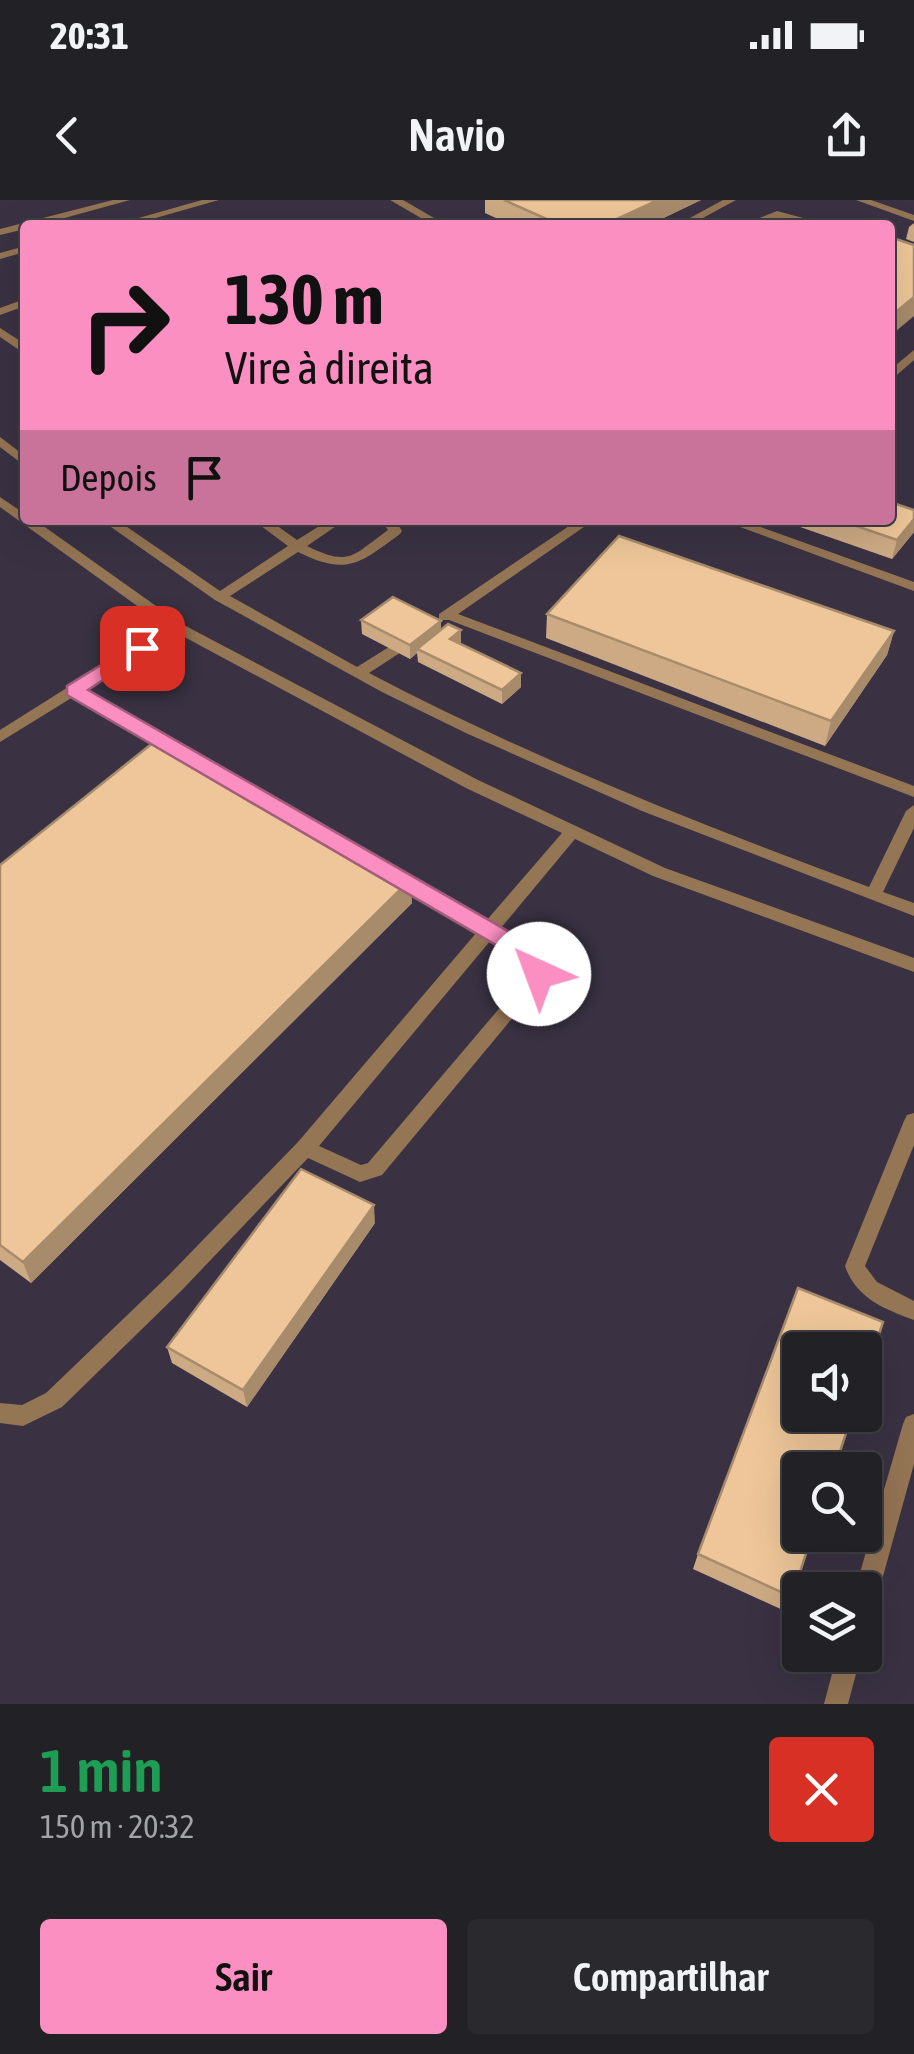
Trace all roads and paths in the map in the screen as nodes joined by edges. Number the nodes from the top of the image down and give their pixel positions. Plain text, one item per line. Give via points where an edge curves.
1 (125, 200) edge
2 (214, 200) edge
3 (395, 200) edge
4 (731, 200) edge
5 (861, 200) edge
6 (914, 218) edge
7 (46, 220) edge
8 (137, 220) edge
9 (432, 220) edge
10 (692, 220) edge
11 (760, 220) edge
12 (799, 220) edge
13 (0, 331) edge
14 (20, 346) edge
15 (914, 354) edge
16 (895, 372) edge
17 (0, 440) edge
18 (20, 458) edge
19 (0, 501) edge
20 (20, 516) edge
21 (32, 525) edge
22 (115, 525) edge
23 (267, 525) edge
24 (330, 525) edge
25 (391, 525) edge
26 (580, 525) edge
27 (742, 525) edge
28 (297, 546) junction
29 (914, 587) edge
30 (220, 597) junction
31 (448, 615) junction
32 (434, 624) edge
33 (175, 626) junction
34 (419, 634) edge
35 (360, 672) junction
36 (74, 691) junction
37 (0, 737) edge
38 (914, 792) edge
39 (914, 811) edge
40 (299, 821) edge
41 (572, 832) junction
42 (368, 862) edge
43 (873, 896) junction
44 (914, 910) edge
45 (489, 932) junction
46 (914, 966) edge
47 (914, 1120) edge
48 (304, 1148) junction
49 (914, 1310) edge
50 (0, 1412) edge
51 (914, 1424) edge
52 (872, 1572) edge
53 (844, 1672) edge
54 (836, 1704) edge

1 - 7 lane
2 - 8 lane
3 - 9 lane
4 - 10 lane
5 - 6 lane
11 - 12 lane via 776,214
13 - 14 lane
15 - 16 lane
17 - 18 lane
19 - 20 lane
21 - 33 lane
22 - 30 lane
23 - 28 lane
24 - 28 lane
25 - 28 lane via 395,531 346,566
26 - 31 lane
27 - 29 lane
28 - 30 lane
30 - 35 lane
31 - 32 lane
31 - 38 lane
33 - 36 lane
33 - 41 lane
34 - 35 lane
35 - 43 lane via 682,824
36 - 37 lane
36 - 40 lane
39 - 43 lane
41 - 45 lane
41 - 46 lane via 659,872
42 - 45 lane
43 - 44 lane
45 - 48 lane
45 - 48 lane via 543,962 539,974 386,1158 360,1174
47 - 49 lane via 855,1266 869,1289
48 - 50 lane via 54,1400 23,1416
51 - 52 lane
53 - 54 lane

